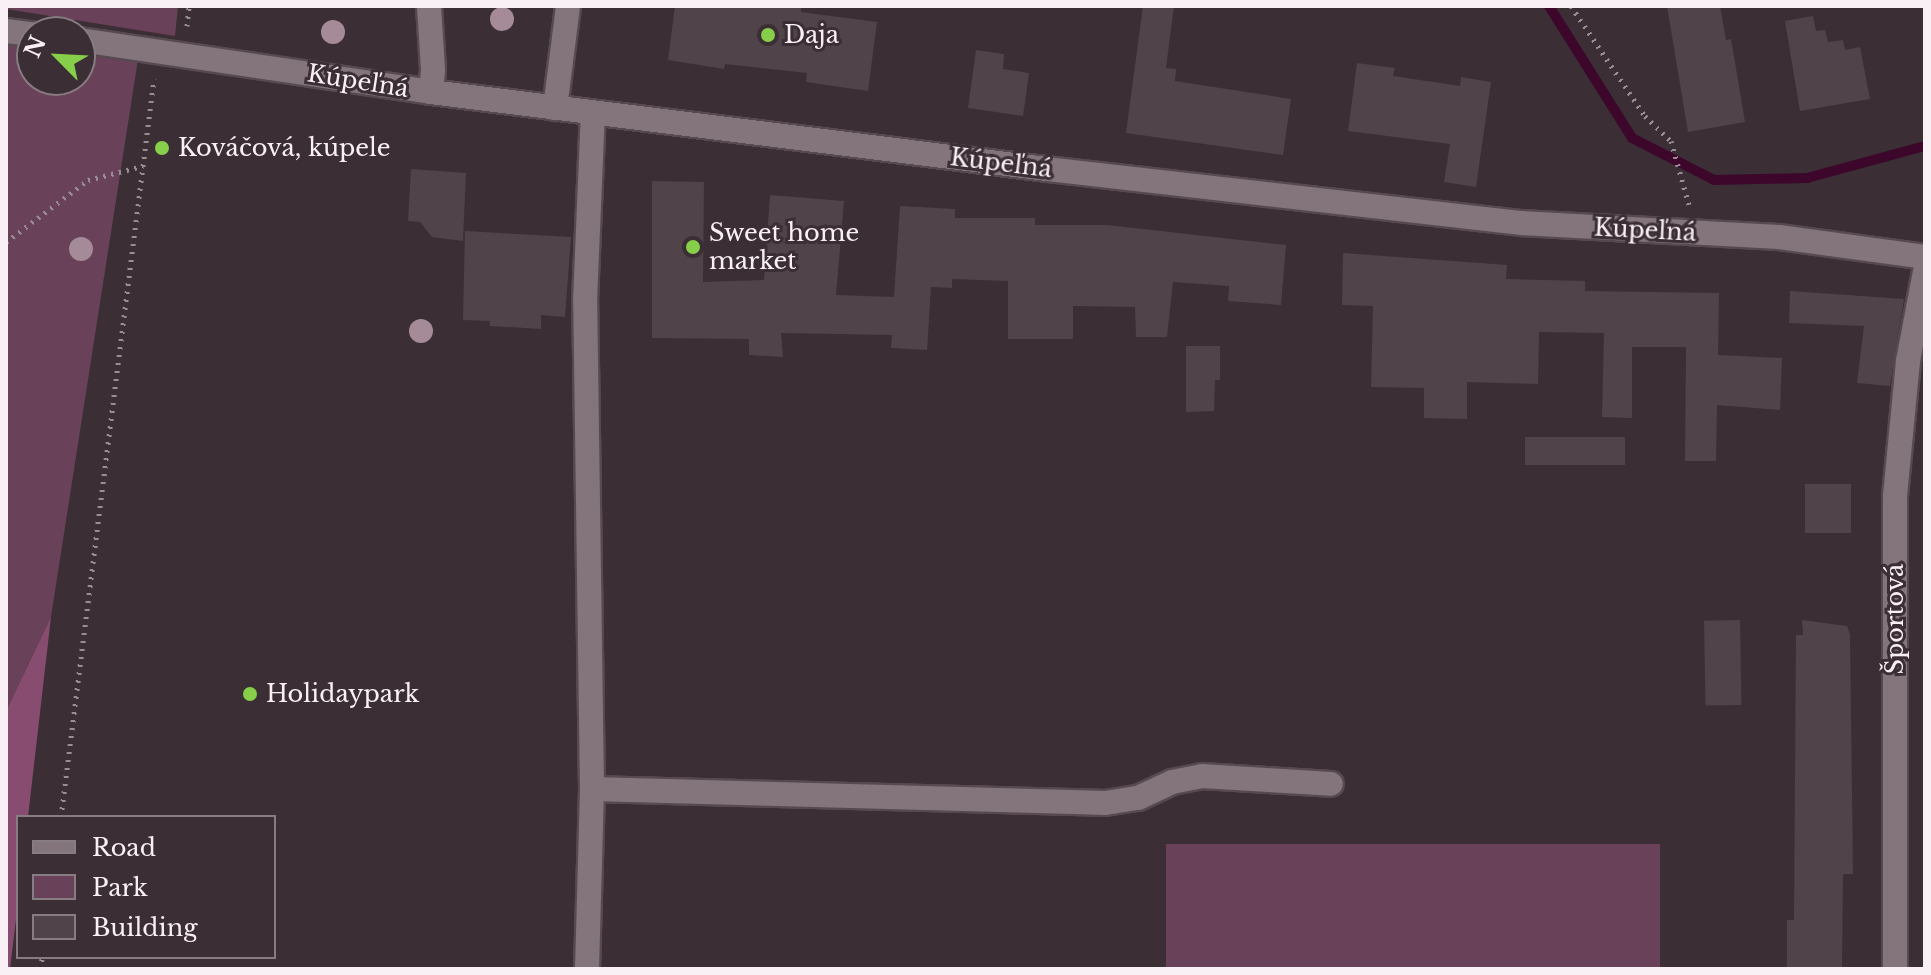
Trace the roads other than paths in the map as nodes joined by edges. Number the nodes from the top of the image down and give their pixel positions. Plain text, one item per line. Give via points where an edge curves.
1 (429, 6) edge
2 (568, 6) edge
3 (96, 42) edge
4 (431, 92) junction
5 (555, 108) junction
6 (593, 113) junction
7 (1925, 257) edge
8 (1925, 272) edge
9 (1331, 784) dead end
10 (592, 789) junction
11 (587, 969) edge
12 (1895, 969) edge

1 - 4 street
2 - 5 street
3 - 4 street, Kúpeľná
4 - 5 street, Kúpeľná
5 - 6 street, Kúpeľná
6 - 7 street, Kúpeľná via 1521,223 1794,238
6 - 10 street via 585,301
8 - 12 street, Športová via 1908,361 1895,496
9 - 10 street via 1202,776 1172,782 1138,798 1105,803
10 - 11 street

